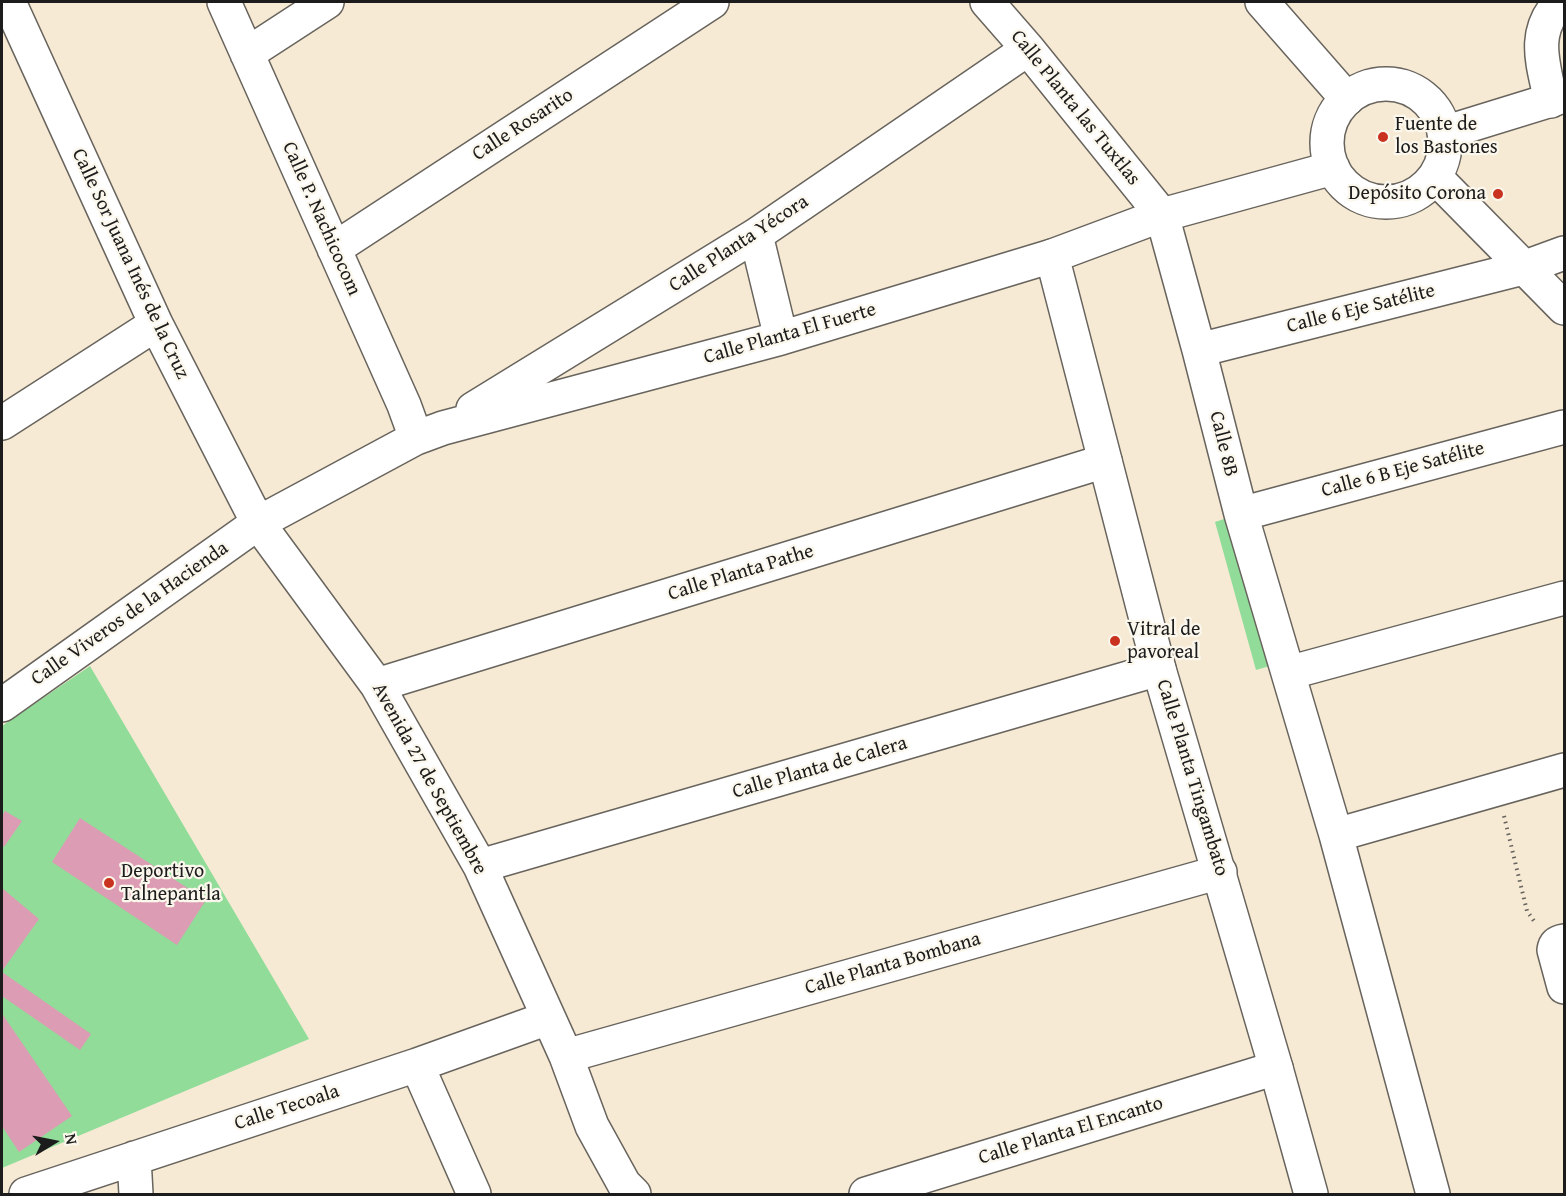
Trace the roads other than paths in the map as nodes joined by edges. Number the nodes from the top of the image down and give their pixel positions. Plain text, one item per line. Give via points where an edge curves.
1 (9, 2) edge
2 (224, 2) edge
3 (327, 2) edge
4 (712, 2) edge
5 (987, 2) edge
6 (1262, 2) edge
7 (1560, 2) edge
8 (1028, 49) junction
9 (247, 54) junction
10 (1558, 98) edge
11 (1347, 99) junction
12 (1444, 133) junction
13 (1333, 168) junction
14 (1435, 177) junction
15 (1162, 215) junction
16 (756, 235) junction
17 (334, 249) junction
18 (1564, 253) edge
19 (1052, 256) junction
20 (1523, 268) junction
21 (1564, 308) edge
22 (156, 324) junction
23 (781, 338) junction
24 (1199, 350) junction
25 (2, 423) edge
26 (1564, 427) edge
27 (429, 433) junction
28 (1105, 461) junction
29 (1241, 514) junction
30 (258, 523) junction
31 (1564, 598) edge
32 (1159, 669) junction
33 (377, 685) junction
34 (1291, 687) junction
35 (2, 705) edge
36 (1564, 770) edge
37 (1336, 835) junction
38 (480, 866) junction
39 (1220, 872) junction
40 (1559, 945) edge
41 (1564, 987) edge
42 (548, 1018) junction
43 (566, 1056) junction
44 (417, 1065) junction
45 (1276, 1068) junction
46 (134, 1158) junction
47 (26, 1194) edge
48 (136, 1194) edge
49 (474, 1194) edge
50 (634, 1194) edge
51 (866, 1194) edge
52 (1311, 1194) edge
53 (1432, 1194) edge

1 - 22 street, Calle Sor Juana Inés de la Cruz
2 - 9 street, Calle P. Nachicocom
3 - 9 street
4 - 17 street, Calle Rosarito
5 - 8 street, Calle Planta las Tuxtlas
6 - 11 street
7 - 10 street via 1544,26 1541,52
8 - 15 street, Calle Planta las Tuxtlas
8 - 16 street, Calle Planta Yécora
9 - 17 street, Calle P. Nachicocom
10 - 12 street
11 - 12 street via 1375,85 1406,87 1431,105
11 - 13 street via 1330,124 1328,154
12 - 14 street via 1442,163
13 - 14 street via 1352,192 1381,203 1411,197
13 - 15 street, Calle Planta El Fuerte
14 - 20 street
15 - 19 street, Calle Planta El Fuerte
15 - 24 street, Calle 8B
16 - 23 street
16 - 27 street, Calle Planta Yécora
17 - 27 street, Calle P. Nachicocom via 404,405
18 - 20 street, Calle 6 Eje Satélite
19 - 23 street, Calle Planta El Fuerte
19 - 28 street, Calle Planta Tingambato
20 - 21 street
20 - 24 street, Calle 6 Eje Satélite
22 - 25 street
22 - 30 street, Calle Sor Juana Inés de la Cruz
23 - 27 street, Calle Planta El Fuerte
24 - 29 street, Calle 8B
26 - 29 street, Calle 6 B Eje Satélite
27 - 30 street, Calle Planta El Fuerte
28 - 32 street, Calle Planta Tingambato
28 - 33 street, Calle Planta Pathe
29 - 34 street, Calle 8B
30 - 33 street, Avenida 27 de Septiembre
30 - 35 street, Calle Viveros de la Hacienda
31 - 34 street
32 - 38 street, Calle Planta de Calera
32 - 39 street, Calle Planta Tingambato
33 - 38 street, Avenida 27 de Septiembre
34 - 37 street, Calle 8B
36 - 37 street
37 - 53 street, Calle 8B
38 - 42 street, Avenida 27 de Septiembre
39 - 43 street, Calle Planta Bombana
39 - 45 street, Calle Planta Tingambato
40 - 41 street
42 - 43 street, Avenida 27 de Septiembre
42 - 44 street, Calle Tecoala
43 - 50 street, Avenida 27 de Septiembre via 592,1126 624,1184
44 - 46 street, Calle Tecoala
44 - 49 street
45 - 51 street, Calle Planta El Encanto
45 - 52 street, Calle Planta Tingambato
46 - 47 street, Calle Tecoala
46 - 48 street

